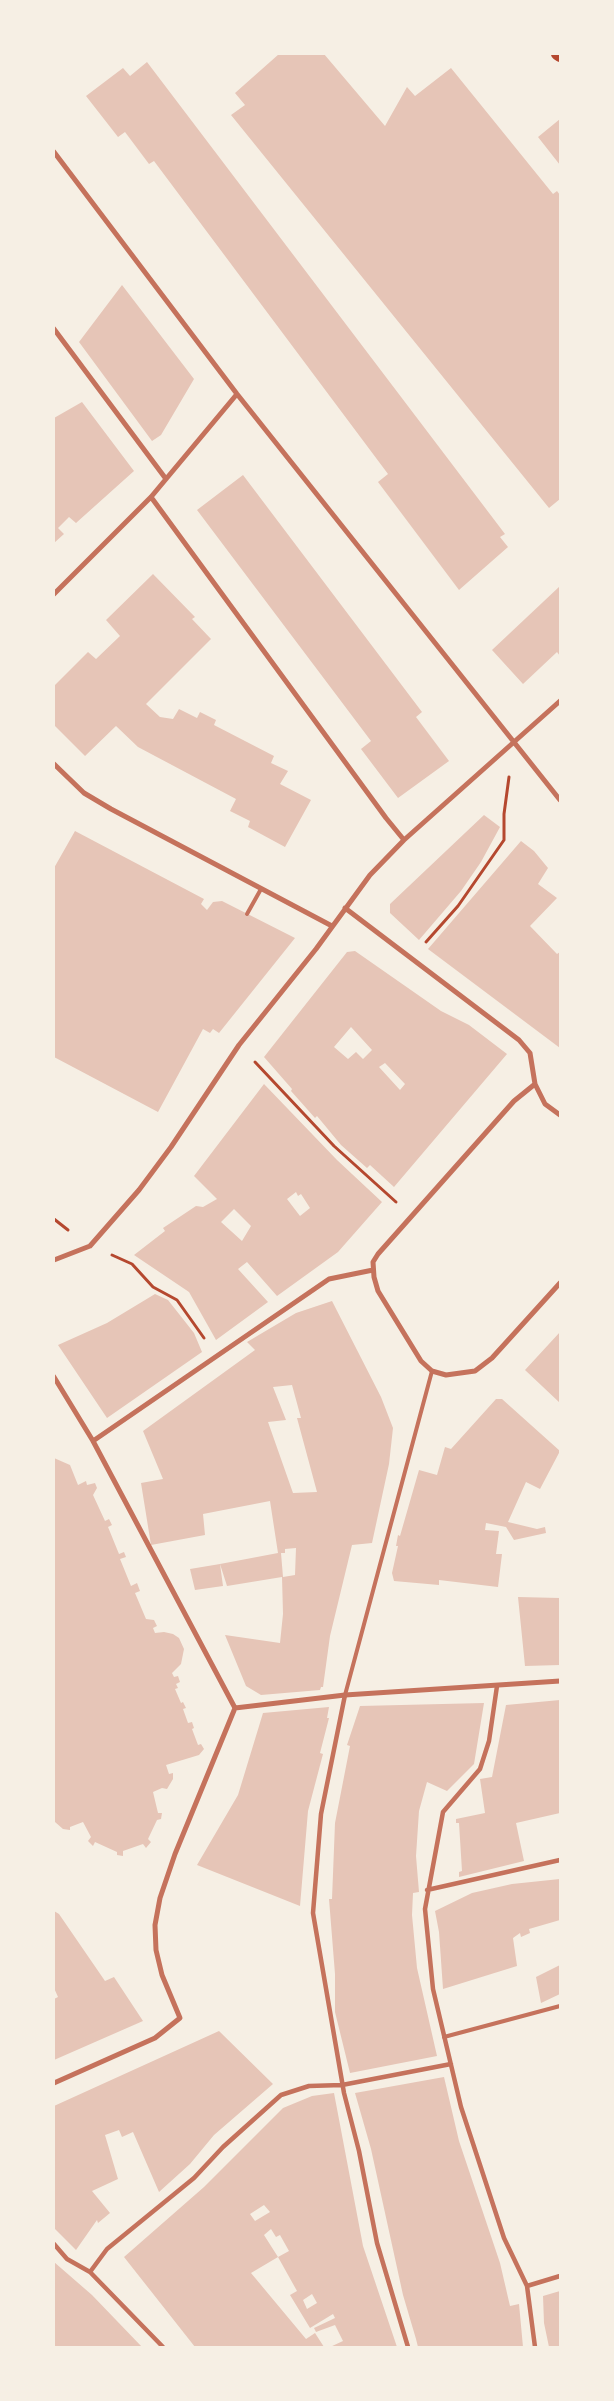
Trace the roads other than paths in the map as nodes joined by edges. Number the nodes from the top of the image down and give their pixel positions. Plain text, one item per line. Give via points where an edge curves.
1 (557, 54) edge
2 (560, 56) edge
3 (54, 152) edge
4 (54, 329) edge
5 (238, 394) junction
6 (166, 479) junction
7 (151, 497) junction
8 (54, 594) edge
9 (560, 701) edge
10 (514, 742) junction
11 (54, 764) edge
12 (560, 800) edge
13 (404, 840) junction
14 (261, 889) junction
15 (345, 908) junction
16 (247, 914) dead end
17 (332, 926) junction
18 (535, 1084) junction
19 (560, 1115) edge
20 (54, 1260) edge
21 (373, 1270) junction
22 (560, 1284) edge
23 (432, 1371) junction
24 (54, 1378) edge
25 (93, 1441) junction
26 (560, 1681) edge
27 (497, 1686) junction
28 (345, 1695) junction
29 (235, 1708) junction
30 (560, 1860) edge
31 (427, 1890) junction
32 (560, 2006) edge
33 (444, 2037) junction
34 (451, 2064) junction
35 (54, 2083) edge
36 (342, 2085) junction
37 (54, 2244) edge
38 (90, 2272) junction
39 (560, 2276) edge
40 (527, 2286) junction
41 (163, 2347) edge
42 (408, 2347) edge
43 (535, 2347) edge

1 - 2 main road
3 - 5 street
4 - 6 street
5 - 6 street
5 - 10 street
6 - 7 street
7 - 8 street
7 - 13 street
9 - 10 street
10 - 12 street
10 - 13 street
11 - 14 street via 84,793 111,810
13 - 15 street via 370,875
14 - 16 lane
14 - 17 street
15 - 17 street
15 - 18 street via 519,1040 530,1054
17 - 20 street via 239,1045 139,1190 90,1246
18 - 19 street via 545,1104
18 - 21 street via 514,1101 378,1254
21 - 23 street via 378,1291 421,1361
21 - 25 street via 329,1279
22 - 23 street via 492,1358 475,1371 446,1375
23 - 28 lane
24 - 25 street
25 - 29 street
26 - 27 street
27 - 28 street
27 - 31 street via 489,1741 480,1769 443,1812
28 - 29 street
28 - 36 street via 321,1814 313,1913
29 - 35 street via 175,1854 160,1898 155,1925 162,1975 180,2018 155,2038
30 - 31 street
31 - 33 street via 425,1909 433,1989
32 - 33 lane
33 - 34 street
34 - 36 street
34 - 40 street via 461,2107 504,2238
36 - 38 street via 309,2086 280,2095 223,2146 194,2178 107,2249
36 - 42 street via 377,2243
37 - 38 street via 68,2259
38 - 41 street
39 - 40 street
40 - 43 street

